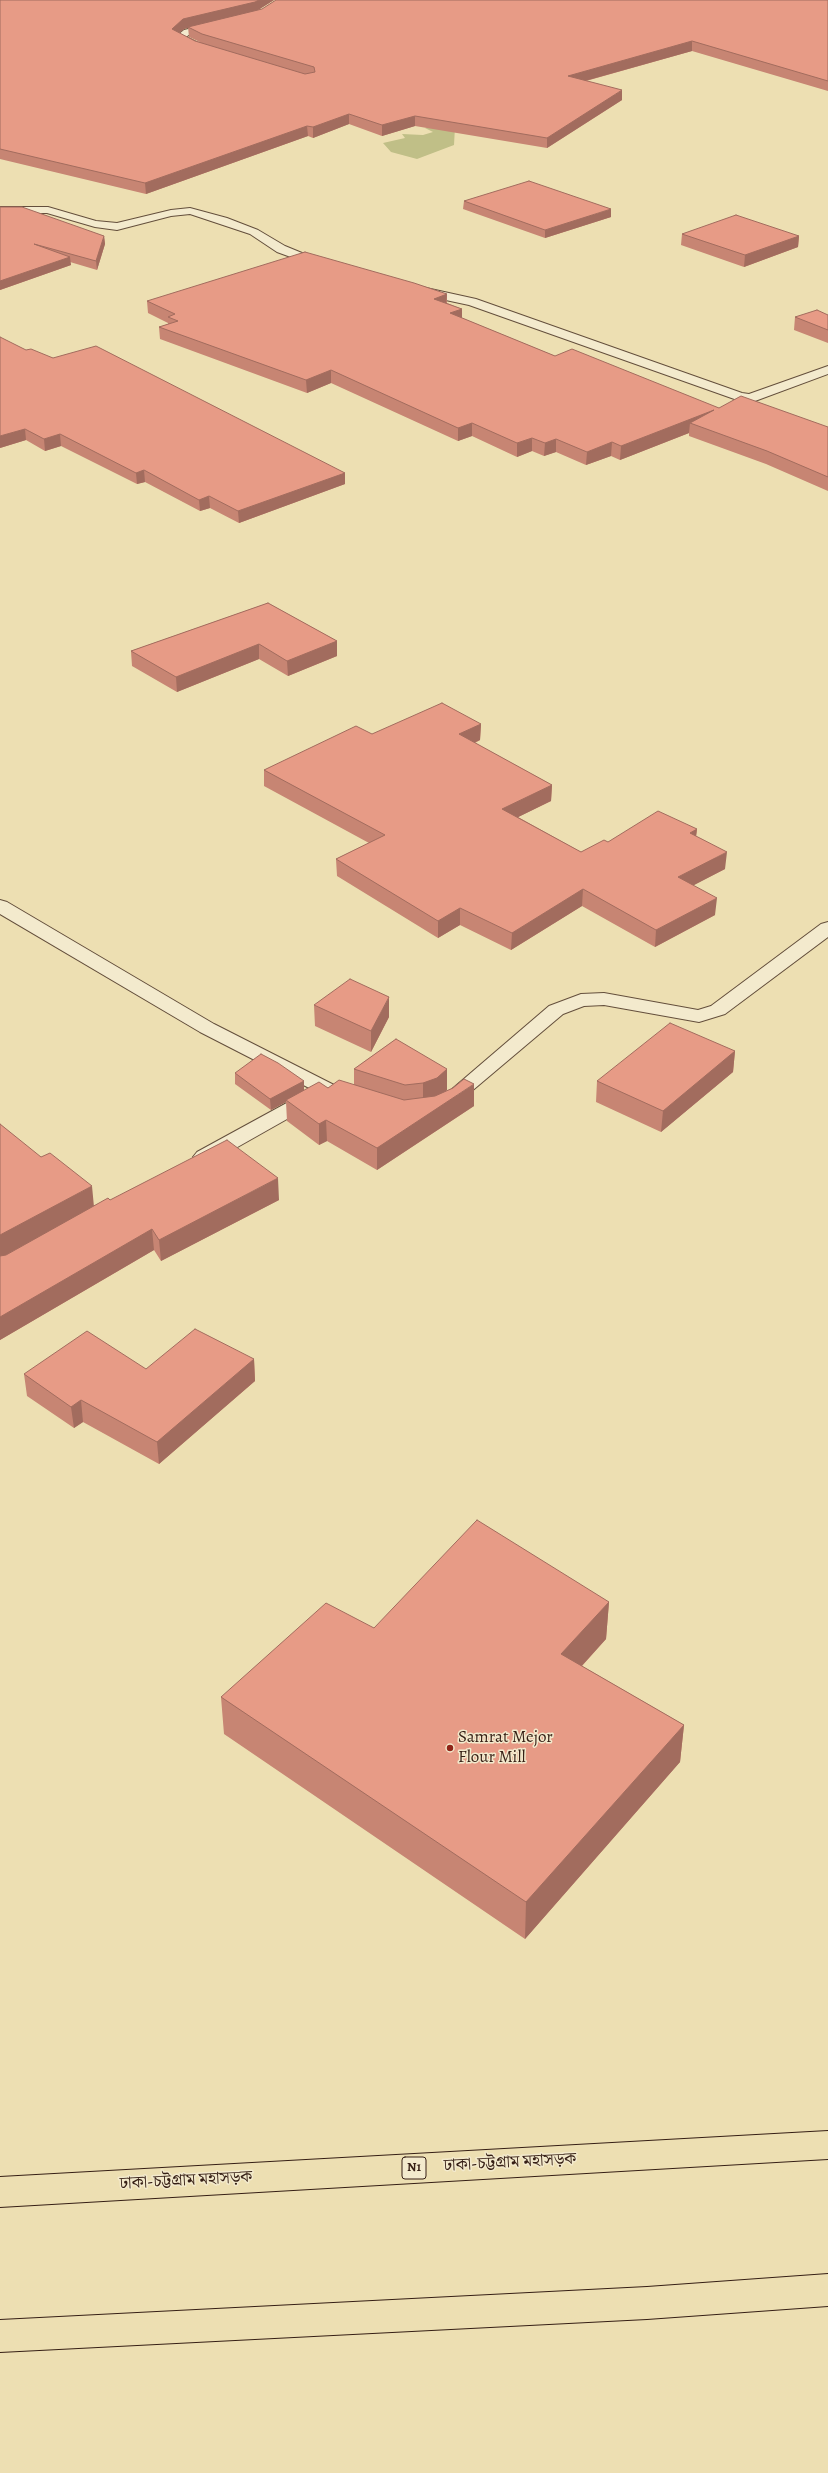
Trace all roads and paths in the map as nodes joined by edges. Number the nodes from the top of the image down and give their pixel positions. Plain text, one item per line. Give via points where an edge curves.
1 (230, 23) edge
2 (214, 52) edge
3 (0, 210) edge
4 (339, 269) edge
5 (404, 287) edge
6 (828, 370) edge
7 (0, 906) edge
8 (828, 928) edge
9 (327, 1089) junction
10 (362, 1100) edge
11 (432, 1109) edge
12 (188, 1166) edge
13 (828, 2145) edge
14 (0, 2192) edge
15 (828, 2290) edge
16 (0, 2336) edge

1 - 2 street via 187,32 179,38
3 - 4 street via 48,210 95,224 118,227 171,213 190,211 254,232 281,249
5 - 6 street via 472,302 740,397 750,398
7 - 9 street via 207,1028
8 - 11 street via 718,1010 699,1016 604,999 580,1000 556,1010 445,1104
9 - 10 street
9 - 12 street
13 - 14 highway, ঢাকা-চট্টগ্রাম মহাসড়ক / N1
15 - 16 highway via 647,2303

